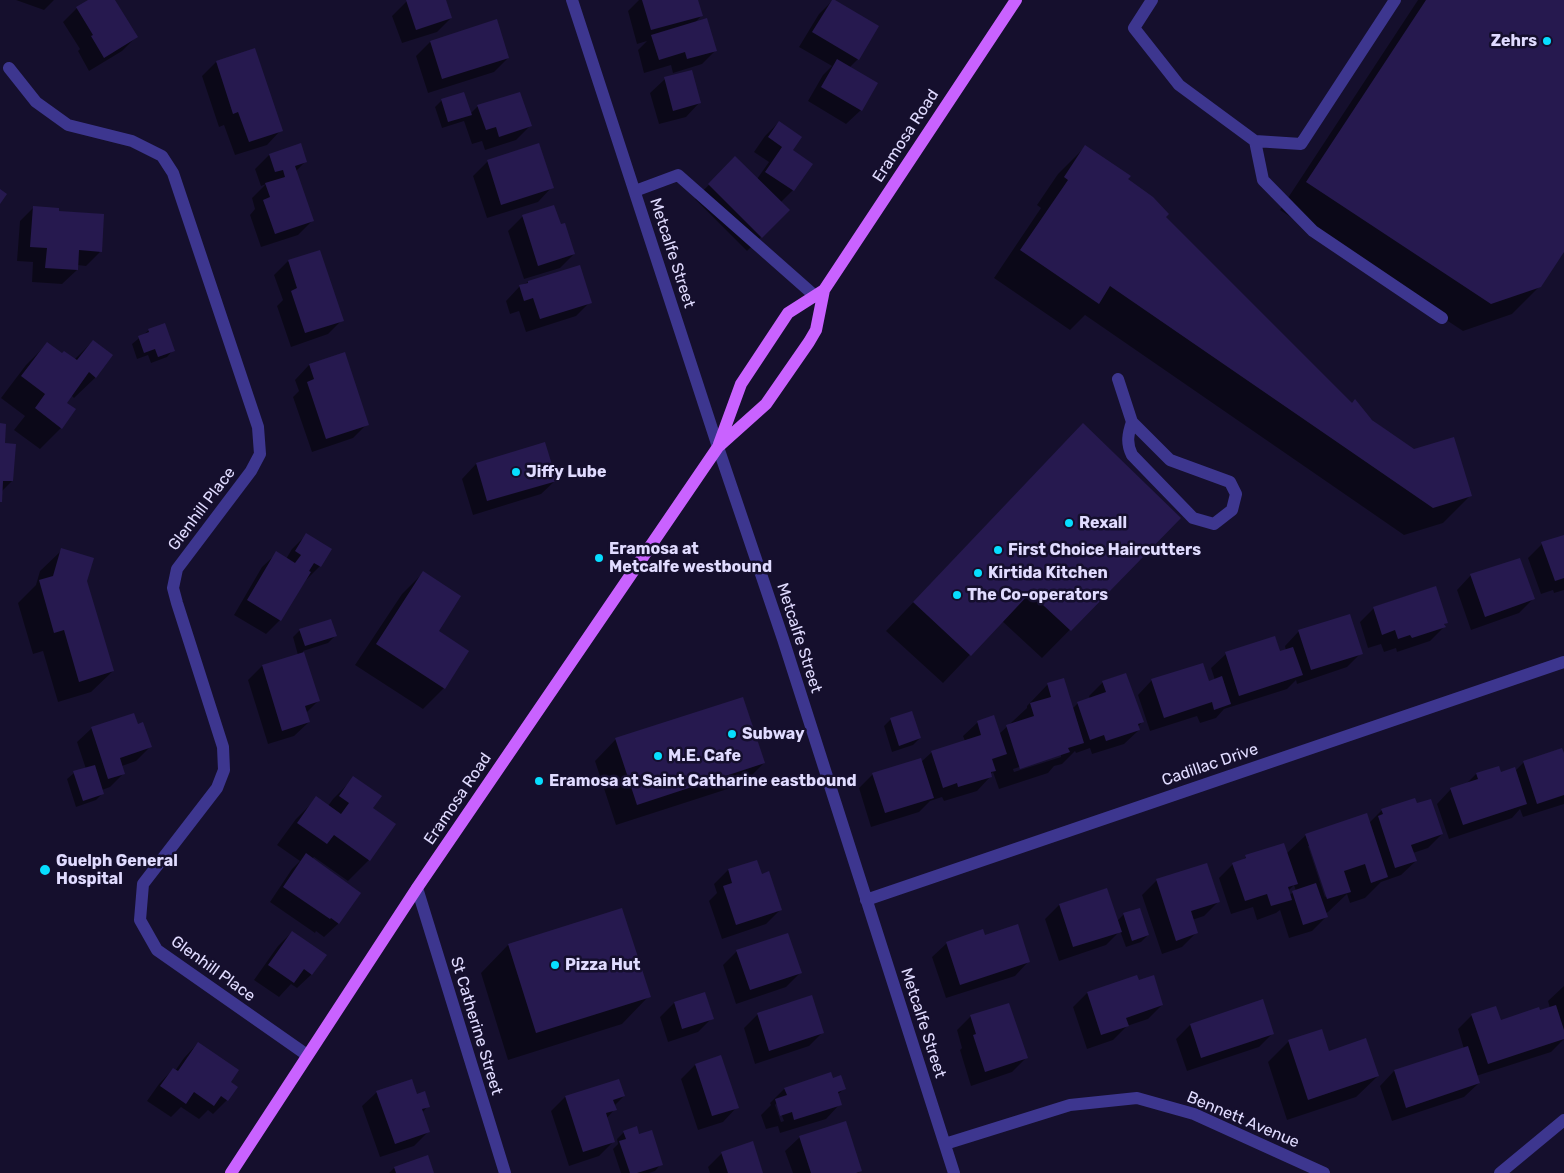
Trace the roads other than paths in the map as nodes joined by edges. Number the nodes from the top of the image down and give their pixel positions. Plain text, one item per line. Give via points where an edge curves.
1 (572, 0) edge
2 (1016, 0) edge
3 (1152, 0) edge
4 (1395, 0) edge
5 (9, 68) dead end
6 (1255, 141) junction
7 (635, 191) junction
8 (819, 293) junction
9 (1442, 318) dead end
10 (1118, 379) dead end
11 (1132, 422) junction
12 (718, 447) junction
13 (1564, 662) edge
14 (417, 888) junction
15 (866, 900) junction
16 (307, 1056) junction
17 (1564, 1120) edge
18 (945, 1144) junction
19 (231, 1173) edge
20 (505, 1173) edge
21 (954, 1173) edge
22 (1324, 1173) edge
23 (1500, 1173) edge

1 - 7 street, Metcalfe Street
2 - 8 main road, Eramosa Road
3 - 6 street via 1134,28 1179,85
4 - 6 street via 1301,144
5 - 16 street, Glenhill Place via 36,102 68,126 132,141 162,156 173,173 258,428 260,454 251,472 177,569 173,588 223,747 224,770 217,788 142,884 140,920 157,950
6 - 9 street via 1263,180 1313,231
7 - 8 street via 678,175
7 - 12 street, Metcalfe Street
8 - 12 main road, Eramosa Road via 788,313 741,384
8 - 12 main road, Eramosa Road via 816,330 809,342 766,404
10 - 11 street
11 - 11 street via 1170,460 1230,482 1236,494 1232,510 1214,524 1193,518 1132,455 1127,437
12 - 14 main road, Eramosa Road
12 - 15 street, Metcalfe Street
13 - 15 street, Cadillac Drive
14 - 16 main road, Eramosa Road
14 - 20 street, St Catherine Street
15 - 18 street, Metcalfe Street
16 - 19 main road, Eramosa Road
17 - 23 street
18 - 21 street, Metcalfe Street
18 - 22 street, Bennett Avenue via 1070,1105 1137,1098 1194,1114

